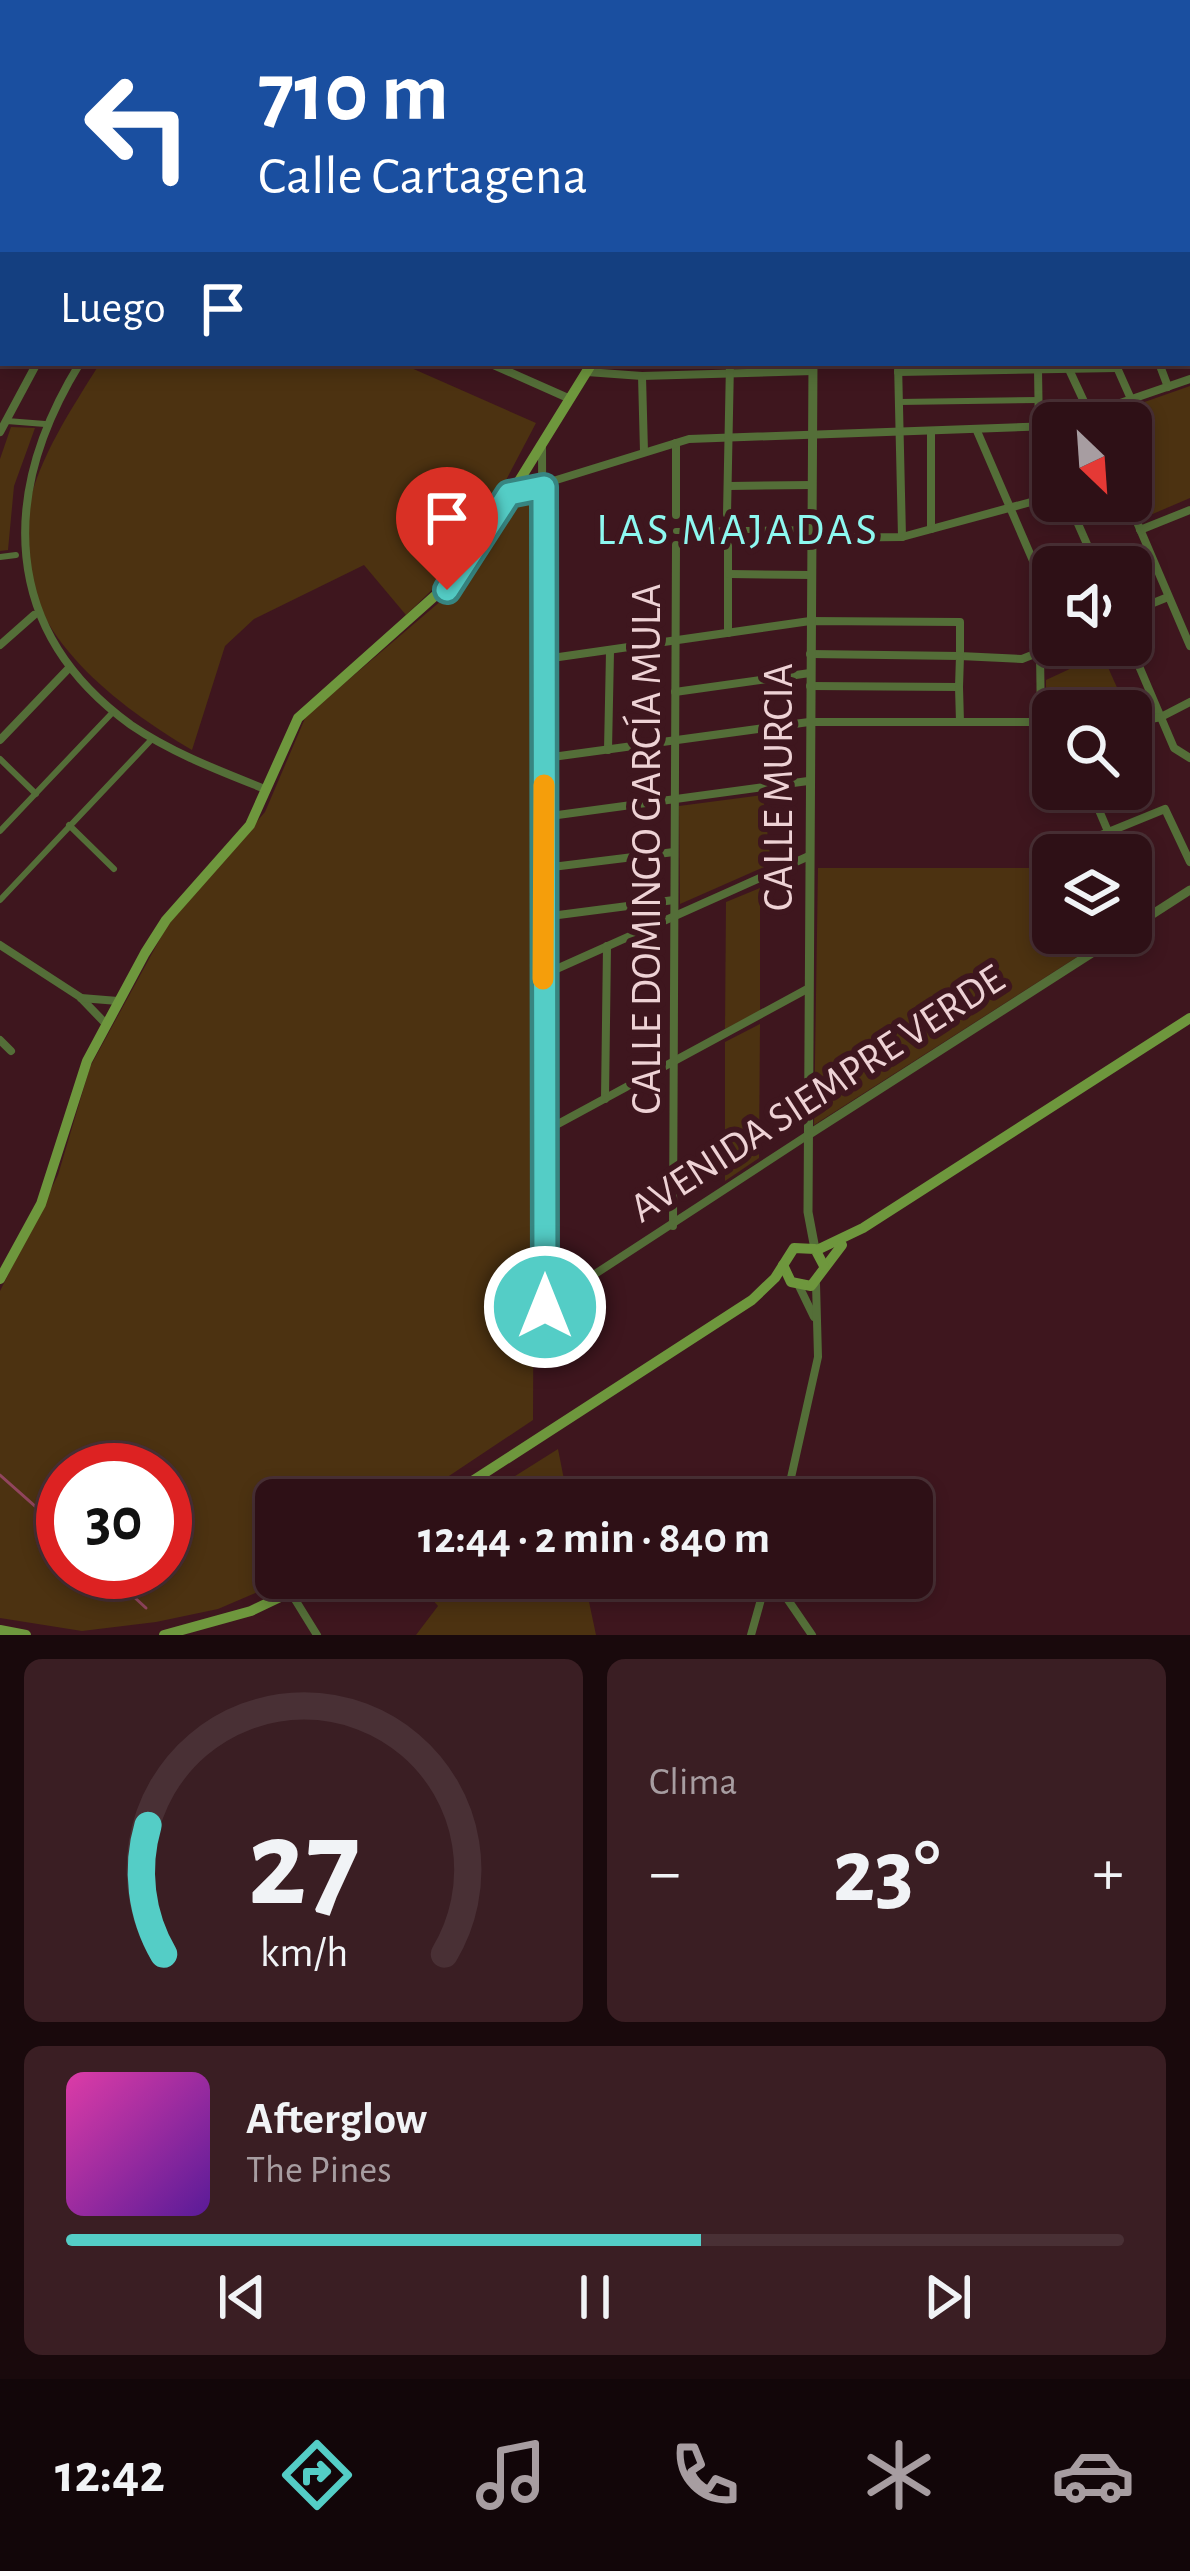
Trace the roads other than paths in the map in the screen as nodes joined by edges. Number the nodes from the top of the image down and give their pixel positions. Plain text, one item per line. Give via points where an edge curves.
1 (35, 366) edge
2 (78, 366) edge
3 (496, 366) edge
4 (1067, 366) edge
5 (1116, 366) edge
6 (1160, 366) edge
7 (730, 367) edge
8 (772, 367) edge
9 (813, 367) edge
10 (589, 368) edge
11 (898, 368) edge
12 (1038, 370) junction
13 (641, 376) junction
14 (1190, 379) edge
15 (1168, 387) junction
16 (568, 398) junction
17 (1131, 399) junction
18 (1039, 400) joint
19 (899, 402) junction
20 (1084, 402) edge
21 (1125, 402) edge
22 (2, 421) edge
23 (45, 424) junction
24 (1032, 430) edge
25 (931, 431) junction
26 (977, 431) junction
27 (0, 432) edge
28 (812, 433) junction
29 (900, 433) junction
30 (728, 437) junction
31 (542, 442) junction
32 (676, 442) junction
33 (644, 452) junction
34 (812, 485) junction
35 (544, 487) junction
36 (729, 487) junction
37 (509, 494) junction
38 (1032, 501) edge
39 (1010, 507) junction
40 (1190, 510) edge
41 (728, 514) joint
42 (676, 515) joint
43 (1137, 522) edge
44 (727, 530) junction
45 (931, 530) junction
46 (1140, 530) junction
47 (676, 531) junction
48 (812, 534) junction
49 (902, 537) junction
50 (676, 545) joint
51 (728, 546) joint
52 (16, 555) junction
53 (0, 557) edge
54 (1032, 558) edge
55 (728, 574) junction
56 (812, 575) junction
57 (1168, 597) junction
58 (1152, 603) edge
59 (34, 616) junction
60 (810, 621) junction
61 (0, 630) edge
62 (728, 633) junction
63 (675, 641) junction
64 (2, 643) edge
65 (1190, 646) edge
66 (610, 652) junction
67 (811, 654) junction
68 (1032, 655) edge
69 (960, 656) junction
70 (545, 659) junction
71 (1139, 666) edge
72 (69, 668) junction
73 (810, 680) junction
74 (959, 688) junction
75 (675, 692) junction
76 (1190, 702) edge
77 (113, 712) junction
78 (1161, 718) junction
79 (1152, 720) edge
80 (809, 722) junction
81 (960, 722) junction
82 (1032, 722) edge
83 (152, 739) junction
84 (0, 740) edge
85 (675, 742) junction
86 (608, 750) junction
87 (545, 758) junction
88 (1190, 758) edge
89 (0, 759) edge
90 (808, 781) junction
91 (267, 790) junction
92 (36, 794) junction
93 (674, 800) junction
94 (1099, 810) edge
95 (543, 817) junction
96 (70, 825) junction
97 (1107, 830) junction
98 (0, 831) edge
99 (1099, 834) edge
100 (1109, 834) edge
101 (674, 851) junction
102 (809, 856) junction
103 (1190, 862) edge
104 (544, 868) junction
105 (114, 869) dead end
106 (1190, 890) edge
107 (0, 899) edge
108 (674, 900) junction
109 (1152, 914) edge
110 (674, 916) junction
111 (543, 917) junction
112 (0, 945) edge
113 (607, 946) junction
114 (1089, 954) edge
115 (543, 975) junction
116 (809, 988) junction
117 (80, 997) junction
118 (118, 1001) junction
119 (1190, 1018) edge
120 (106, 1024) junction
121 (0, 1040) edge
122 (11, 1051) dead end
123 (674, 1062) junction
124 (605, 1099) junction
125 (545, 1131) junction
126 (808, 1135) junction
127 (808, 1212) junction
128 (673, 1226) junction
129 (863, 1228) junction
130 (794, 1248) junction
131 (816, 1249) junction
132 (783, 1265) junction
133 (824, 1266) junction
134 (0, 1279) edge
135 (816, 1283) junction
136 (798, 1286) junction
137 (752, 1300) junction
138 (818, 1329) junction
139 (475, 1479) edge
140 (791, 1479) edge
141 (276, 1599) edge
142 (295, 1599) edge
143 (763, 1599) edge
144 (785, 1599) edge
145 (0, 1630) edge
146 (26, 1635) edge
147 (164, 1635) edge
148 (317, 1635) edge
149 (751, 1635) edge
150 (812, 1635) edge

1 - 22 street
2 - 23 street
3 - 16 street
4 - 5 street
4 - 12 street
4 - 20 street
5 - 17 street
6 - 15 street
7 - 8 street
7 - 13 street
7 - 30 street
8 - 9 street
9 - 28 street, CALLE MURCIA
10 - 13 street
10 - 16 main road
11 - 12 street
11 - 19 street
12 - 18 street
13 - 33 street
14 - 15 street
15 - 17 street
16 - 31 main road
17 - 21 street
18 - 19 street
19 - 29 street
22 - 23 street
22 - 27 street
23 - 52 street via 17,506
24 - 26 street
25 - 26 street
25 - 29 street
25 - 45 street
26 - 39 street
28 - 29 street
28 - 30 street
28 - 34 street, CALLE MURCIA
29 - 49 street
30 - 32 street
30 - 36 street
31 - 35 street
31 - 37 main road
32 - 33 street
32 - 42 street
33 - 35 street
34 - 36 street
34 - 48 street, CALLE MURCIA
35 - 37 street
35 - 70 street
36 - 41 street
37 - 91 main road via 456,580 298,718
38 - 39 street
39 - 45 street
39 - 54 street
40 - 46 street
41 - 44 street
42 - 47 street
43 - 46 street
44 - 47 street
44 - 48 street
44 - 51 street
45 - 49 street
46 - 57 street
47 - 50 street
48 - 49 street
48 - 56 street, CALLE MURCIA
50 - 63 street, CALLE DOMINGO GARCÍA MULA
51 - 55 street
52 - 53 street
52 - 59 street
55 - 56 street
55 - 62 street
56 - 60 street, CALLE MURCIA
57 - 58 street
57 - 65 street
59 - 64 street
59 - 72 street
60 - 62 street
60 - 67 street, CALLE MURCIA
60 - 69 street via 959,622
61 - 64 street
62 - 63 street
63 - 66 street
63 - 75 street, CALLE DOMINGO GARCÍA MULA
66 - 70 street
66 - 86 street
67 - 69 street
67 - 73 street, CALLE MURCIA
68 - 69 street
69 - 74 street
70 - 87 street
71 - 78 street
72 - 77 street
72 - 84 street
73 - 74 street
73 - 75 street
73 - 80 street, CALLE MURCIA
74 - 81 street
75 - 85 street, CALLE DOMINGO GARCÍA MULA
76 - 78 street
77 - 83 street
77 - 92 street
78 - 79 street
78 - 88 street via 1174,748
80 - 81 street
80 - 85 street
80 - 90 street, CALLE MURCIA
81 - 82 street
83 - 91 street
83 - 96 street
85 - 86 street
85 - 93 street, CALLE DOMINGO GARCÍA MULA
86 - 87 street
87 - 95 street
89 - 92 street
90 - 93 street
90 - 102 street, CALLE MURCIA
91 - 118 main road via 250,825 166,920
92 - 98 street
93 - 95 street
93 - 101 street, CALLE DOMINGO GARCÍA MULA
94 - 97 street
95 - 104 street
96 - 105 street
96 - 107 street
97 - 99 street
97 - 100 street
97 - 103 street via 1165,809
101 - 104 street
101 - 108 street, CALLE DOMINGO GARCÍA MULA
102 - 110 street
102 - 116 street, CALLE MURCIA
104 - 111 street
106 - 109 street
108 - 110 street, CALLE DOMINGO GARCÍA MULA
108 - 111 street
110 - 113 street
110 - 123 street, CALLE DOMINGO GARCÍA MULA
111 - 115 street
112 - 117 street
113 - 115 street
113 - 124 street
114 - 126 street, AVENIDA SIEMPRE VERDE
115 - 125 street
116 - 123 street
116 - 126 street, CALLE MURCIA
117 - 118 street
117 - 120 street
118 - 120 main road
119 - 129 main road
120 - 134 main road via 78,1083 41,1204
121 - 122 street
123 - 124 street
123 - 128 street, CALLE DOMINGO GARCÍA MULA
124 - 125 street
125 - 128 street, AVENIDA SIEMPRE VERDE via 545,1307
126 - 127 street, CALLE MURCIA
126 - 128 street, AVENIDA SIEMPRE VERDE
127 - 130 street, CALLE MURCIA
127 - 131 street, CALLE MURCIA
129 - 131 main road
129 - 133 main road
130 - 131 main road
130 - 132 main road
131 - 133 main road
132 - 136 main road
132 - 137 main road
133 - 135 main road
135 - 136 main road
135 - 138 street
136 - 137 main road
136 - 138 street
137 - 139 main road
138 - 140 street
141 - 147 main road
142 - 148 street
143 - 149 street
144 - 150 street
145 - 146 main road

